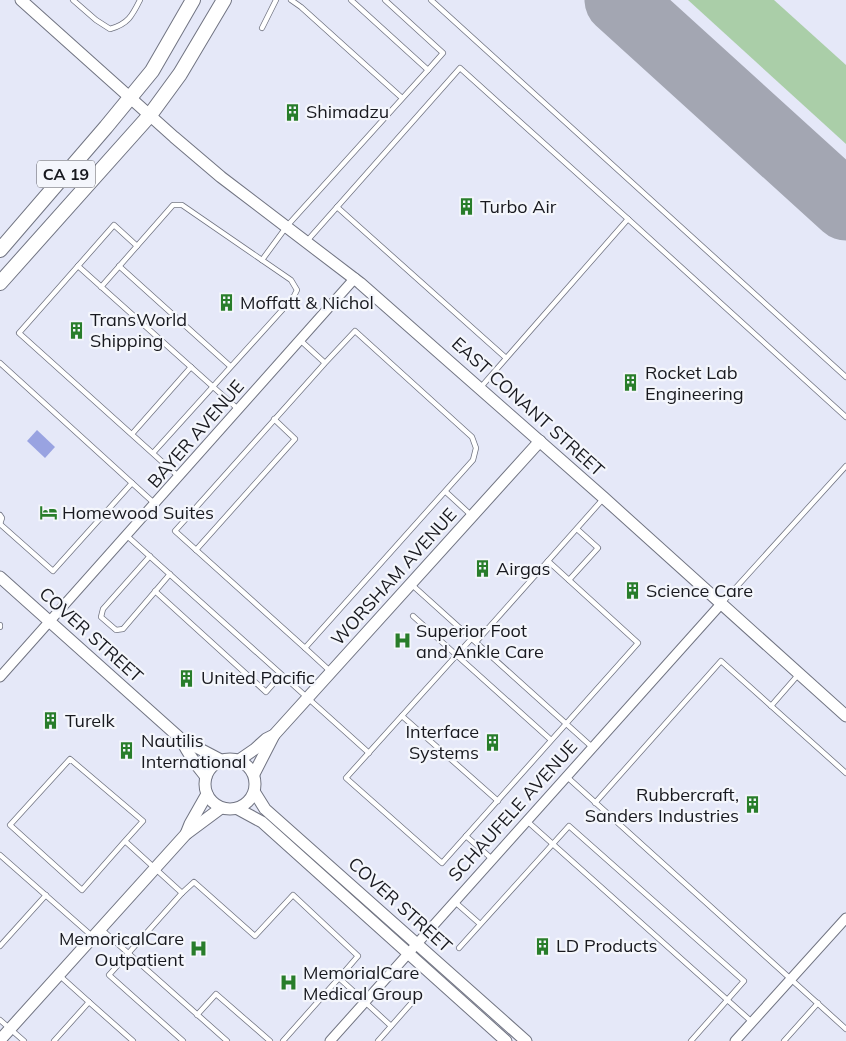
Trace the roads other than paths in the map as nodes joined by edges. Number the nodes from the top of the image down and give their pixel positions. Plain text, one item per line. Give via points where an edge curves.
1 (21, 0) edge
2 (74, 0) edge
3 (140, 0) edge
4 (193, 0) edge
5 (224, 0) edge
6 (276, 0) edge
7 (292, 0) edge
8 (351, 0) edge
9 (385, 0) edge
10 (431, 0) edge
11 (262, 28) dead end
12 (428, 70) junction
13 (130, 98) junction
14 (402, 98) junction
15 (150, 115) junction
16 (337, 207) junction
17 (628, 219) junction
18 (287, 226) junction
19 (306, 241) junction
20 (137, 246) junction
21 (0, 250) edge
22 (262, 260) junction
23 (78, 266) junction
24 (119, 266) junction
25 (355, 278) junction
26 (0, 283) edge
27 (101, 286) junction
28 (300, 340) junction
29 (506, 358) junction
30 (0, 363) edge
31 (326, 363) junction
32 (230, 366) junction
33 (191, 367) junction
34 (846, 377) edge
35 (212, 386) junction
36 (480, 388) junction
37 (239, 410) junction
38 (846, 417) edge
39 (274, 419) junction
40 (132, 434) junction
41 (540, 441) junction
42 (153, 453) junction
43 (846, 466) edge
44 (179, 477) junction
45 (132, 483) junction
46 (446, 492) junction
47 (604, 498) junction
48 (155, 504) junction
49 (0, 515) edge
50 (472, 516) junction
51 (0, 524) edge
52 (577, 529) junction
53 (126, 535) junction
54 (196, 550) junction
55 (150, 556) junction
56 (548, 561) junction
57 (170, 574) junction
58 (0, 577) edge
59 (569, 580) junction
60 (411, 584) junction
61 (155, 592) junction
62 (721, 604) junction
63 (413, 616) dead end
64 (48, 622) junction
65 (474, 640) junction
66 (305, 648) junction
67 (457, 655) junction
68 (331, 672) junction
69 (799, 674) junction
70 (281, 675) junction
71 (0, 677) edge
72 (308, 698) junction
73 (771, 706) junction
74 (402, 716) junction
75 (846, 716) edge
76 (566, 724) junction
77 (274, 735) junction
78 (181, 739) junction
79 (551, 740) junction
80 (592, 747) junction
81 (369, 753) junction
82 (221, 760) junction
83 (239, 760) junction
84 (846, 773) edge
85 (254, 774) junction
86 (566, 776) junction
87 (206, 777) junction
88 (254, 793) junction
89 (207, 794) junction
90 (498, 801) junction
91 (595, 803) junction
92 (221, 808) junction
93 (238, 809) junction
94 (526, 821) junction
95 (186, 834) junction
96 (466, 836) junction
97 (124, 841) junction
98 (552, 844) junction
99 (0, 854) edge
100 (492, 859) junction
101 (154, 868) junction
102 (182, 893) junction
103 (46, 895) junction
104 (454, 902) junction
105 (846, 918) edge
106 (480, 924) junction
107 (97, 932) junction
108 (417, 943) junction
109 (0, 946) edge
110 (459, 948) dead end
111 (408, 953) junction
112 (128, 954) junction
113 (58, 975) junction
114 (339, 978) junction
115 (791, 978) junction
116 (415, 999) dead end
117 (728, 1000) junction
118 (366, 1001) junction
119 (89, 1002) junction
120 (818, 1003) junction
121 (197, 1014) junction
122 (0, 1020) edge
123 (752, 1022) junction
124 (391, 1026) junction
125 (846, 1028) edge
126 (10, 1029) junction
127 (0, 1040) edge
128 (24, 1041) edge
129 (54, 1041) edge
130 (133, 1041) edge
131 (183, 1041) edge
132 (227, 1041) edge
133 (270, 1041) edge
134 (283, 1041) edge
135 (330, 1041) edge
136 (378, 1041) edge
137 (506, 1041) edge
138 (526, 1041) edge
139 (691, 1041) edge
140 (735, 1041) edge
141 (784, 1041) edge

1 - 13 street, EAST CONANT STREET
2 - 3 lane via 110,29 122,26
4 - 13 main road, CA 19 via 152,71
5 - 15 main road, CA 19 via 180,74
6 - 11 lane
7 - 14 lane
8 - 12 lane
9 - 12 lane via 443,53
10 - 34 lane
12 - 14 lane
13 - 15 street, EAST CONANT STREET
13 - 21 main road, CA 19
14 - 18 lane
15 - 18 street, EAST CONANT STREET via 174,138
15 - 26 main road, CA 19
16 - 17 lane via 460,68
16 - 19 lane
16 - 29 lane
17 - 29 lane
17 - 38 lane
18 - 19 street, EAST CONANT STREET
18 - 22 lane
19 - 25 street, EAST CONANT STREET
20 - 22 lane via 173,205 182,205
20 - 23 lane via 114,225
20 - 24 lane
22 - 32 lane via 291,280 297,290
23 - 27 lane
23 - 40 lane via 19,333
24 - 27 lane
24 - 32 lane
25 - 28 street, BAYER AVENUE
25 - 36 street, EAST CONANT STREET
27 - 33 lane
28 - 31 lane
28 - 37 street, BAYER AVENUE
29 - 36 lane
30 - 45 lane
31 - 39 lane
31 - 46 lane via 355,331 472,437 476,448 473,460
32 - 35 lane
33 - 35 lane
33 - 40 lane
35 - 37 lane
35 - 42 lane
36 - 41 street, EAST CONANT STREET
37 - 44 street, BAYER AVENUE
39 - 54 lane via 295,439
39 - 54 lane via 175,531
40 - 42 lane
41 - 47 street, EAST CONANT STREET
41 - 50 street, WORSHAM AVENUE
42 - 44 lane
43 - 62 lane
44 - 48 street, BAYER AVENUE
45 - 48 lane
45 - 51 lane via 53,571
46 - 50 lane
46 - 66 lane
47 - 52 lane
47 - 62 street, EAST CONANT STREET
48 - 53 street, BAYER AVENUE
49 - 51 lane
50 - 60 street, WORSHAM AVENUE
52 - 56 lane
52 - 59 lane via 598,548
53 - 55 lane
53 - 64 street, BAYER AVENUE
54 - 66 lane
55 - 57 lane
55 - 61 lane via 103,609 101,617 116,630 123,629
56 - 59 lane
56 - 65 lane
57 - 61 lane
57 - 70 lane
58 - 64 street, COVER STREET
59 - 76 lane via 638,643
60 - 65 lane
60 - 68 street, WORSHAM AVENUE
61 - 70 lane via 266,692
62 - 69 street, EAST CONANT STREET
62 - 80 street, SCHAUFELE AVENUE
63 - 67 lane
64 - 71 street, BAYER AVENUE
64 - 78 street, COVER STREET
65 - 67 lane
65 - 76 lane
66 - 68 lane
67 - 74 lane
67 - 79 lane
68 - 72 street, WORSHAM AVENUE
69 - 73 lane
69 - 75 street, EAST CONANT STREET
70 - 72 lane
72 - 77 street, WORSHAM AVENUE
72 - 81 lane
73 - 84 lane
73 - 91 lane via 721,661
74 - 81 lane
74 - 90 lane
76 - 79 lane
76 - 80 lane
77 - 83 street, WORSHAM AVENUE
77 - 85 street, WORSHAM AVENUE
78 - 82 street, COVER STREET
78 - 87 street, COVER STREET
79 - 90 lane
80 - 86 street, SCHAUFELE AVENUE
81 - 96 lane via 346,778 442,863
82 - 83 street
82 - 87 street
83 - 85 street
85 - 88 street
86 - 91 lane
86 - 94 street, SCHAUFELE AVENUE
87 - 89 street
88 - 93 street via 245,806
88 - 108 street, COVER STREET via 265,809
89 - 92 street
89 - 95 street
90 - 96 lane
91 - 115 lane
92 - 93 street
92 - 95 street
93 - 111 street, COVER STREET via 262,822
94 - 98 lane
94 - 100 street, SCHAUFELE AVENUE
95 - 101 street
96 - 100 lane
97 - 97 lane via 143,821 70,759 10,825 82,890
97 - 101 lane
98 - 106 lane
98 - 117 lane
98 - 117 lane via 569,826 744,981
99 - 103 lane
100 - 104 street, SCHAUFELE AVENUE
101 - 102 lane
101 - 107 street
102 - 112 lane
102 - 114 lane via 194,882 254,936 292,895 358,956
103 - 107 lane
103 - 109 lane
104 - 106 lane
104 - 108 street, SCHAUFELE AVENUE
105 - 115 street
106 - 110 lane
107 - 112 lane
107 - 113 street
108 - 111 street, SCHAUFELE AVENUE
108 - 138 street, COVER STREET
111 - 118 street, SCHAUFELE AVENUE
111 - 137 street, COVER STREET
112 - 121 lane
112 - 131 lane via 109,975
113 - 119 lane
113 - 126 street
114 - 118 lane
114 - 134 lane
115 - 120 lane
115 - 123 street
116 - 124 lane
117 - 123 lane
117 - 139 lane
118 - 124 lane
118 - 135 street, SCHAUFELE AVENUE
119 - 129 lane
119 - 130 lane
120 - 125 lane
120 - 141 lane
121 - 132 lane
121 - 133 lane via 216,994
122 - 126 lane
123 - 140 street
124 - 136 lane
126 - 127 street
126 - 128 lane

